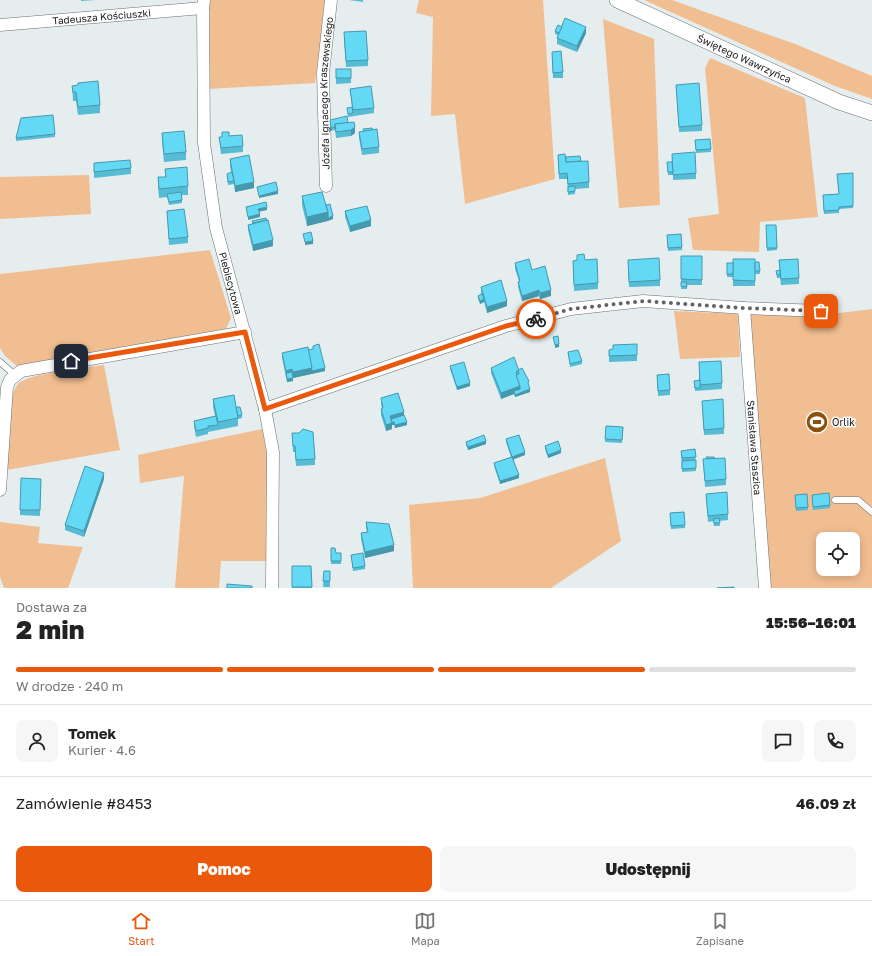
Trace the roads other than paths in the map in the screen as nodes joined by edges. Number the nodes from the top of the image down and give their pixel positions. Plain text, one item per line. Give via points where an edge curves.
1 (331, 0) edge
2 (617, 0) edge
3 (203, 4) edge
4 (0, 25) edge
5 (872, 113) edge
6 (326, 186) dead end
7 (744, 308) junction
8 (821, 311) dead end
9 (245, 332) junction
10 (0, 362) edge
11 (15, 375) junction
12 (265, 409) junction
13 (0, 490) edge
14 (835, 500) dead end
15 (872, 512) edge
16 (272, 588) edge
17 (765, 588) edge

1 - 6 street, Józefa Ignacego Kraszewskiego via 323,73
2 - 5 street, Świętego Wawrzyńca via 840,102
3 - 4 street, Tadeusza Kościuszki
3 - 9 street, Plebiscytowa via 204,143 216,228
7 - 8 street
7 - 12 street via 644,301 571,309 506,326
7 - 17 street, Stanisława Staszica
9 - 11 street via 26,368
9 - 12 street, Plebiscytowa
10 - 11 lane
11 - 13 street via 7,387
12 - 16 street, Plebiscytowa via 273,452
14 - 15 lane via 858,500

